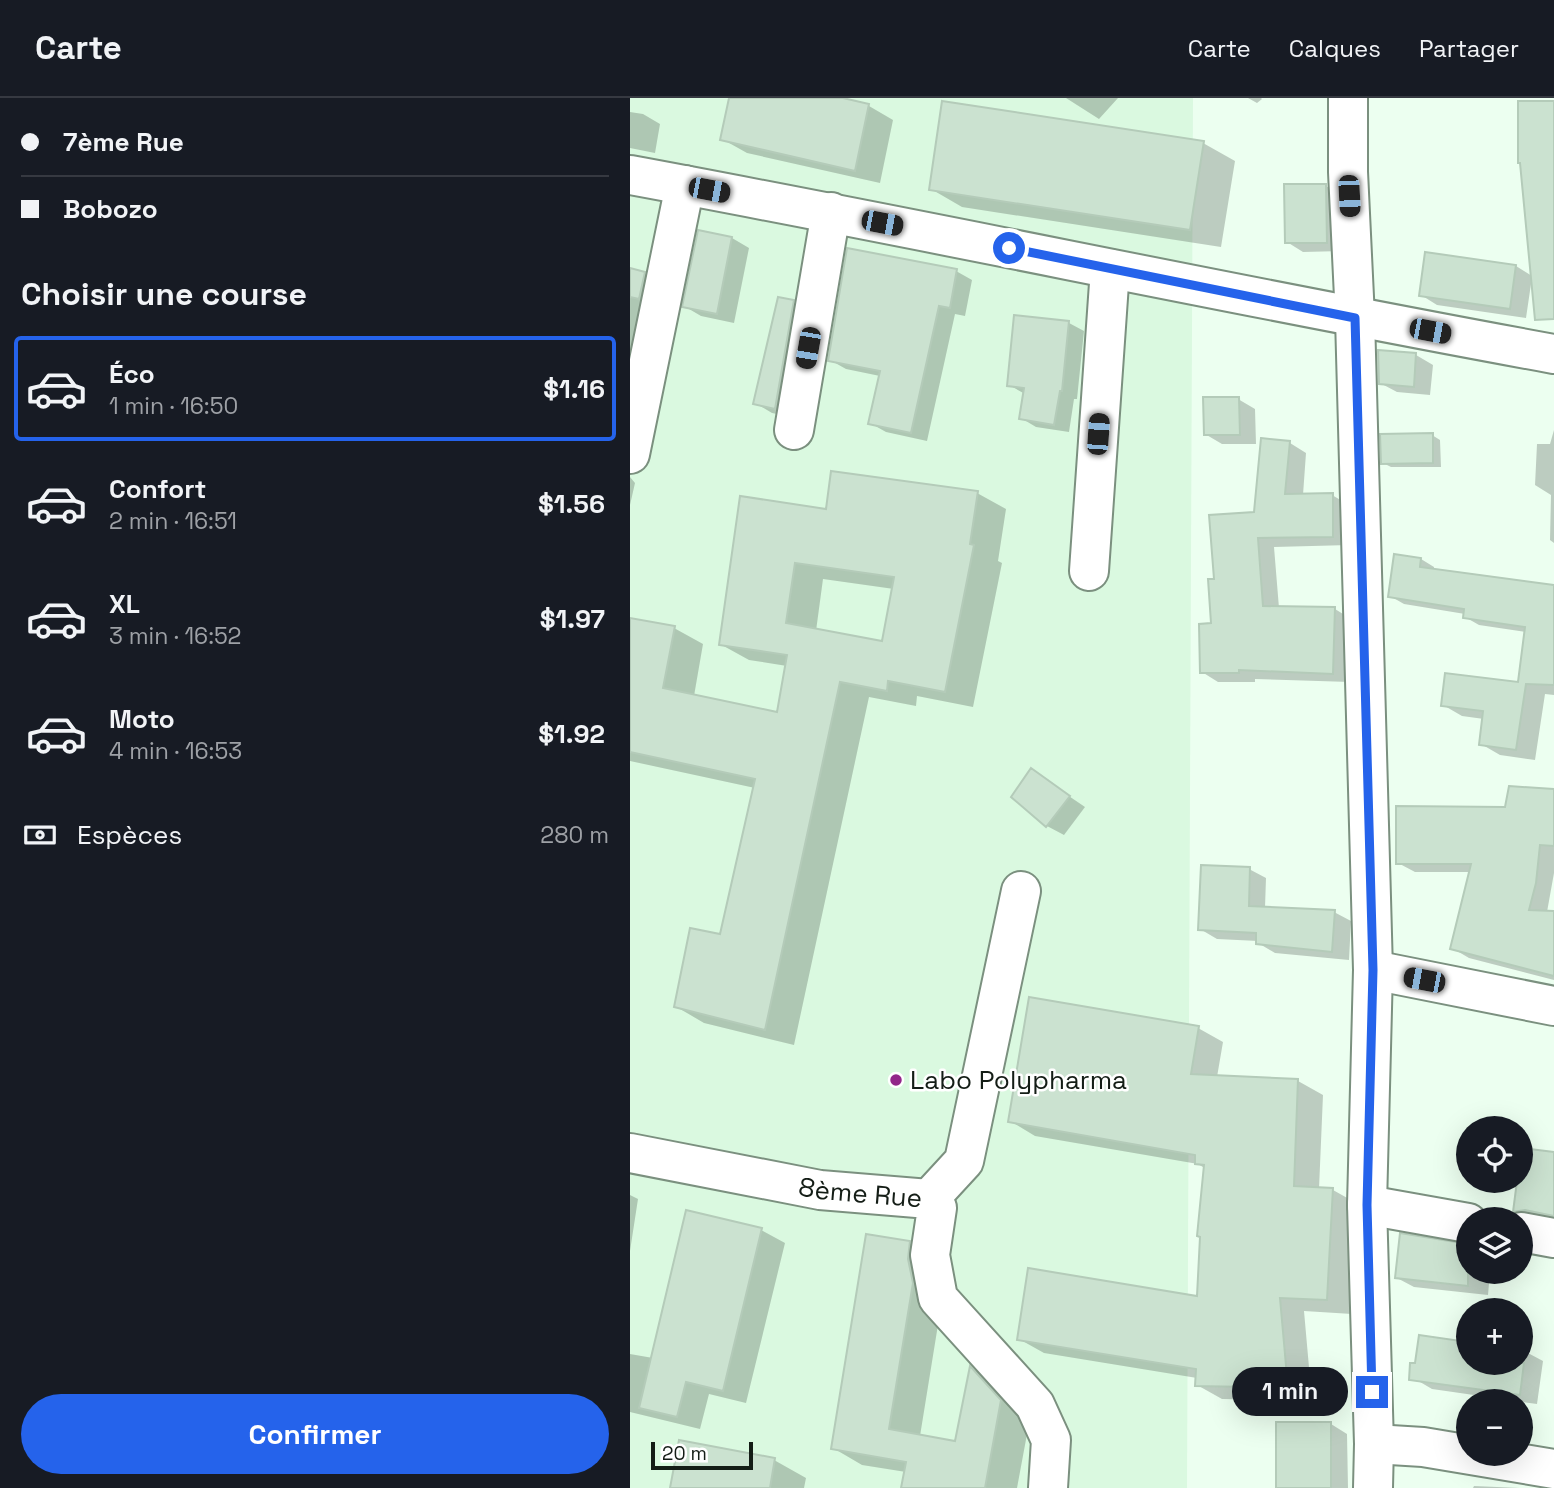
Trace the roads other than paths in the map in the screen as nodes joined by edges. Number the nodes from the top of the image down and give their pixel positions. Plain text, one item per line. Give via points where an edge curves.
1 (1348, 98) edge
2 (630, 175) edge
3 (685, 185) junction
4 (831, 212) junction
5 (1111, 269) junction
6 (1355, 318) junction
7 (1554, 354) edge
8 (794, 430) dead end
9 (630, 454) edge
10 (1088, 571) dead end
11 (1021, 891) dead end
12 (1373, 970) junction
13 (1554, 1006) edge
14 (630, 1153) edge
15 (929, 1199) junction
16 (1367, 1205) junction
17 (1456, 1221) edge
18 (1533, 1234) edge
19 (1554, 1238) edge
20 (1374, 1444) junction
21 (1554, 1469) edge
22 (1048, 1488) edge
23 (1373, 1488) edge

1 - 6 street
2 - 3 street
3 - 4 street
3 - 9 street
4 - 5 street
4 - 8 street
5 - 6 street
5 - 10 street
6 - 7 street
6 - 12 street
11 - 15 street via 964,1161
12 - 13 street
12 - 16 street
14 - 15 street, 8ème Rue via 820,1190
15 - 22 street, 8ème Rue via 937,1208 930,1255 938,1297 1035,1405 1051,1440
16 - 17 street
16 - 20 street
18 - 19 street
20 - 21 street via 1423,1447
20 - 23 street

